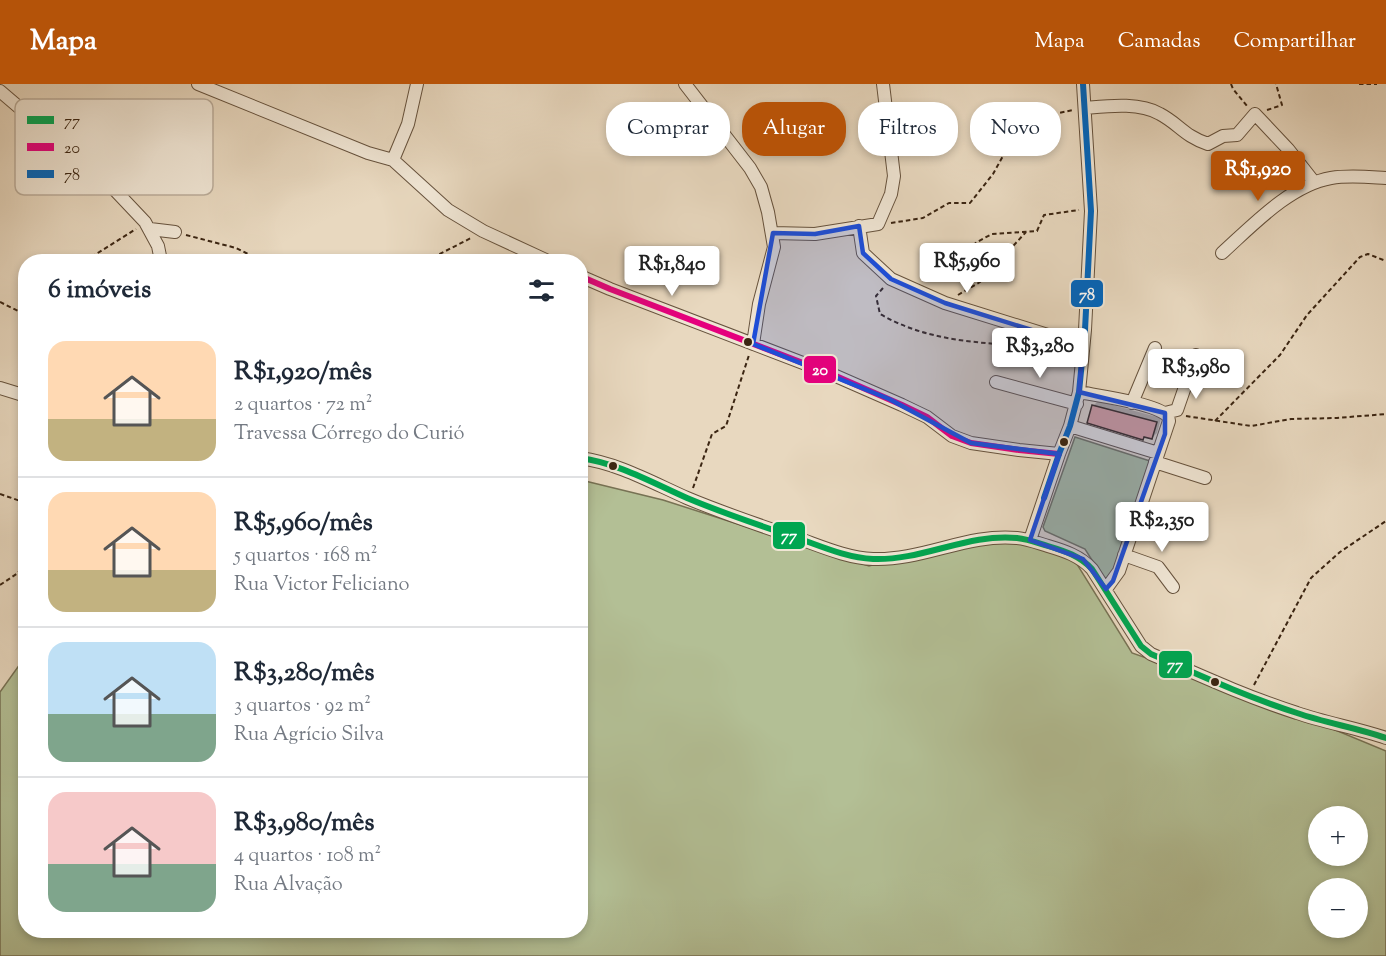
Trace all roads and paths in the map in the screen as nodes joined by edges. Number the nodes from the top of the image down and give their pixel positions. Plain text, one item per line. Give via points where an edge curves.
1 (198, 84) edge
2 (417, 84) edge
3 (701, 84) edge
4 (883, 84) edge
5 (1083, 84) edge
6 (1232, 84) edge
7 (1276, 84) edge
8 (1359, 84) edge
9 (1377, 84) edge
10 (686, 86) edge
11 (0, 92) edge
12 (15, 105) edge
13 (1085, 108) junction
14 (1255, 114) junction
15 (393, 160) junction
16 (1386, 178) edge
17 (1314, 182) junction
18 (120, 195) edge
19 (1091, 208) junction
20 (878, 224) junction
21 (148, 225) junction
22 (859, 226) junction
23 (483, 231) junction
24 (175, 232) joint
25 (1026, 232) junction
26 (773, 233) junction
27 (1222, 253) dead end
28 (97, 254) edge
29 (160, 254) edge
30 (248, 254) edge
31 (439, 254) edge
32 (533, 254) edge
33 (1386, 261) edge
34 (588, 279) edge
35 (891, 279) junction
36 (906, 285) junction
37 (0, 302) edge
38 (945, 303) junction
39 (18, 311) edge
40 (1011, 324) junction
41 (753, 344) junction
42 (1083, 346) junction
43 (1155, 348) dead end
44 (1196, 355) dead end
45 (996, 382) dead end
46 (0, 388) edge
47 (18, 394) edge
48 (1078, 398) junction
49 (1132, 403) junction
50 (1386, 414) edge
51 (1167, 417) junction
52 (1215, 421) junction
53 (1070, 426) junction
54 (1059, 453) junction
55 (1156, 458) junction
56 (588, 460) edge
57 (1204, 478) dead end
58 (0, 494) edge
59 (689, 498) junction
60 (18, 500) edge
61 (1386, 521) edge
62 (1030, 540) junction
63 (1124, 555) junction
64 (18, 573) edge
65 (0, 585) edge
66 (1173, 587) dead end
67 (1106, 589) junction
68 (1249, 696) junction
69 (1386, 738) edge

1 - 15 street
2 - 15 street via 408,124
3 - 10 street
4 - 20 street via 894,176
5 - 13 street
6 - 14 path
7 - 14 path via 1282,105
8 - 9 path
10 - 26 street via 750,168 761,187
11 - 12 street
13 - 14 street via 1112,106 1159,113 1190,137 1208,144 1222,136 1237,135
13 - 19 street
13 - 20 path via 1031,119 1013,138 993,174 970,203 949,203 923,218
14 - 17 street
15 - 23 street via 448,210
16 - 17 street via 1348,177
17 - 27 street via 1298,190
18 - 21 street
19 - 25 path via 1044,215 1037,231
19 - 42 street
20 - 22 street
21 - 24 street
21 - 28 path
21 - 29 street
22 - 26 street via 833,232
22 - 35 street via 863,253
23 - 31 path
23 - 32 street
24 - 30 path
25 - 36 path via 992,234 977,242 944,272
25 - 38 path via 980,282
26 - 41 street via 772,258
33 - 52 path via 1368,254 1360,257 1306,315 1280,354
34 - 41 street
35 - 36 street
35 - 40 path via 876,296 879,314 899,325 964,342 997,344
36 - 38 street
37 - 39 path
38 - 40 street
40 - 42 street
41 - 54 street via 889,399 971,443
41 - 59 path via 729,419 726,426 712,434
42 - 48 street
43 - 49 street
44 - 51 street via 1177,410
45 - 48 street
46 - 47 street
48 - 49 street
48 - 53 street
49 - 51 street
50 - 52 path via 1291,419 1251,426
51 - 52 path
51 - 55 street
53 - 54 street
53 - 55 street
54 - 62 street
55 - 57 street
55 - 63 street
56 - 59 street via 624,470
58 - 60 path
59 - 62 street via 860,558 906,556 991,539
61 - 68 path via 1340,552 1311,578
62 - 67 street via 1083,559
63 - 66 street via 1158,567
63 - 67 street via 1119,571
64 - 65 path
67 - 68 street via 1141,646 1151,654
68 - 69 street

